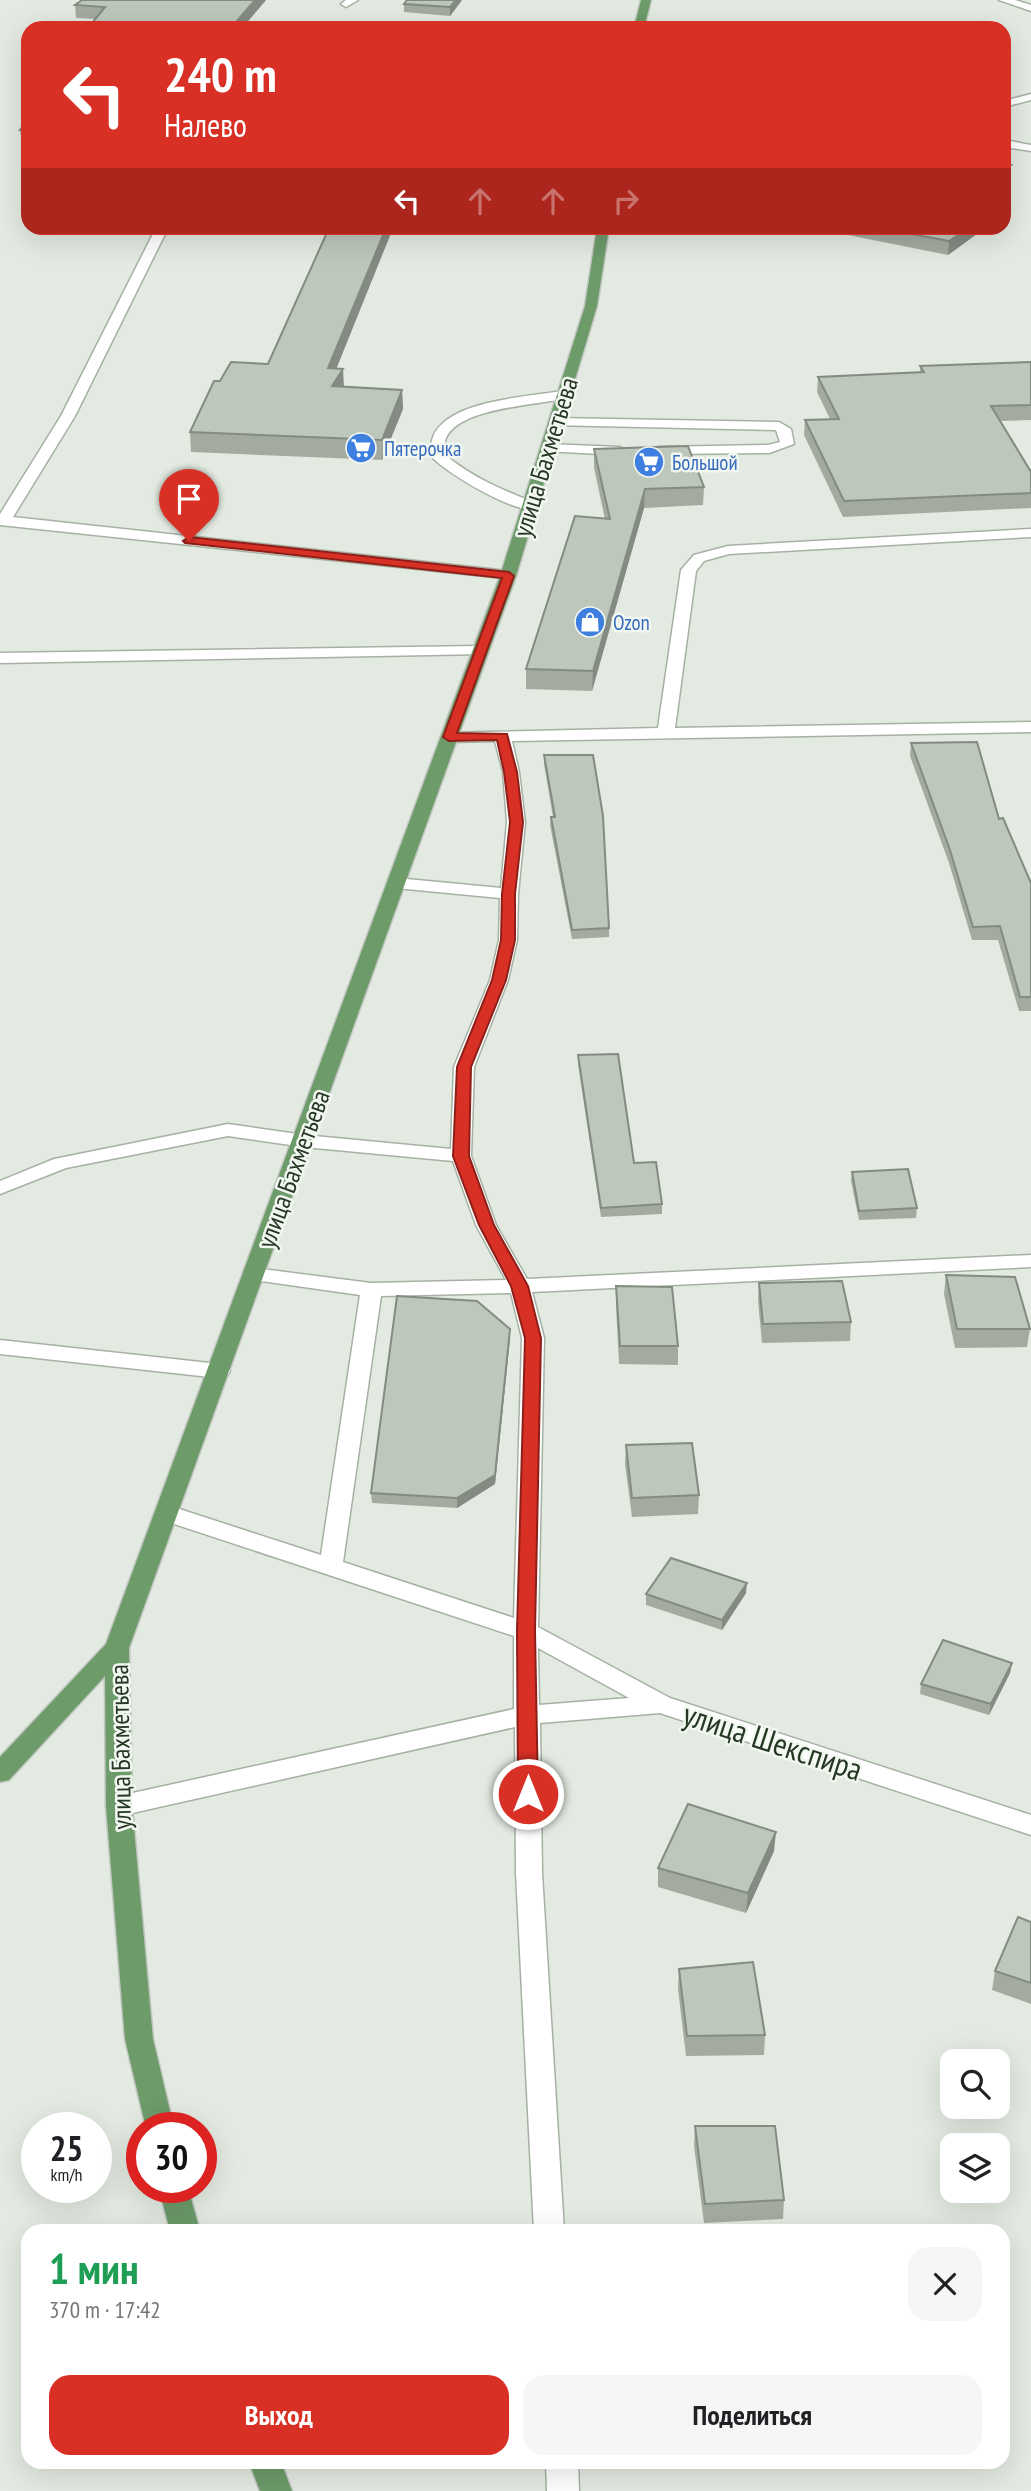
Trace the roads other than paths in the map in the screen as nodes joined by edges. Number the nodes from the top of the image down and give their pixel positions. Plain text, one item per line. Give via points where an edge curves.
1 (646, 0) edge
2 (1004, 0) edge
3 (1031, 8) edge
4 (641, 21) edge
5 (1031, 97) edge
6 (1011, 102) edge
7 (1011, 144) edge
8 (1031, 148) edge
9 (158, 235) edge
10 (602, 235) edge
11 (563, 395) junction
12 (555, 422) junction
13 (548, 448) junction
14 (530, 506) junction
15 (1, 520) edge
16 (1031, 533) edge
17 (509, 576) junction
18 (479, 651) junction
19 (0, 658) edge
20 (1031, 727) edge
21 (666, 733) junction
22 (502, 736) junction
23 (449, 737) junction
24 (396, 883) junction
25 (509, 894) junction
26 (303, 1141) junction
27 (461, 1156) junction
28 (0, 1188) edge
29 (1031, 1261) edge
30 (254, 1274) junction
31 (520, 1286) junction
32 (371, 1290) junction
33 (0, 1347) edge
34 (219, 1371) junction
35 (167, 1513) junction
36 (331, 1566) junction
37 (526, 1631) junction
38 (117, 1648) junction
39 (661, 1704) junction
40 (527, 1715) junction
41 (0, 1773) edge
42 (119, 1806) junction
43 (1031, 1825) edge
44 (156, 2112) edge
45 (177, 2203) edge
46 (182, 2224) edge
47 (549, 2224) edge
48 (268, 2469) edge
49 (562, 2469) edge
50 (276, 2491) edge
51 (563, 2491) edge

1 - 4 main road
2 - 3 street
5 - 6 street
7 - 8 street
9 - 15 street via 68,416
10 - 11 main road, улица Бахметьева via 591,306
11 - 12 main road, улица Бахметьева
11 - 14 street via 454,419 439,437 438,455 455,471
12 - 13 main road, улица Бахметьева
12 - 13 street via 779,426 787,444 769,449
13 - 14 main road, улица Бахметьева
14 - 17 main road, улица Бахметьева
15 - 17 street
16 - 21 street via 728,550 699,558 689,570
17 - 18 main road, улица Бахметьева
18 - 19 street
18 - 23 main road, улица Бахметьева
20 - 21 street
21 - 22 street
22 - 23 street
22 - 25 street via 516,822
23 - 24 main road, улица Бахметьева
24 - 25 street
24 - 26 main road, улица Бахметьева
25 - 27 street via 508,940 499,980 464,1067
26 - 27 street
26 - 28 street via 228,1130 61,1163
26 - 30 main road, улица Бахметьева
27 - 31 street via 486,1225
29 - 31 street
30 - 32 street
30 - 34 main road, улица Бахметьева
31 - 32 street
31 - 37 street via 533,1338
32 - 36 street
33 - 34 street
34 - 35 main road, улица Бахметьева
35 - 36 street, улица Шекспира
35 - 38 main road, улица Бахметьева
36 - 37 street, улица Шекспира
37 - 39 street, улица Шекспира
37 - 40 street
38 - 41 main road
38 - 42 main road, улица Бахметьева
39 - 40 street
39 - 43 street, улица Шекспира
40 - 42 street
40 - 47 street via 529,1873
42 - 44 main road, улица Бахметьева via 139,2039
45 - 46 main road
48 - 50 main road
49 - 51 street

